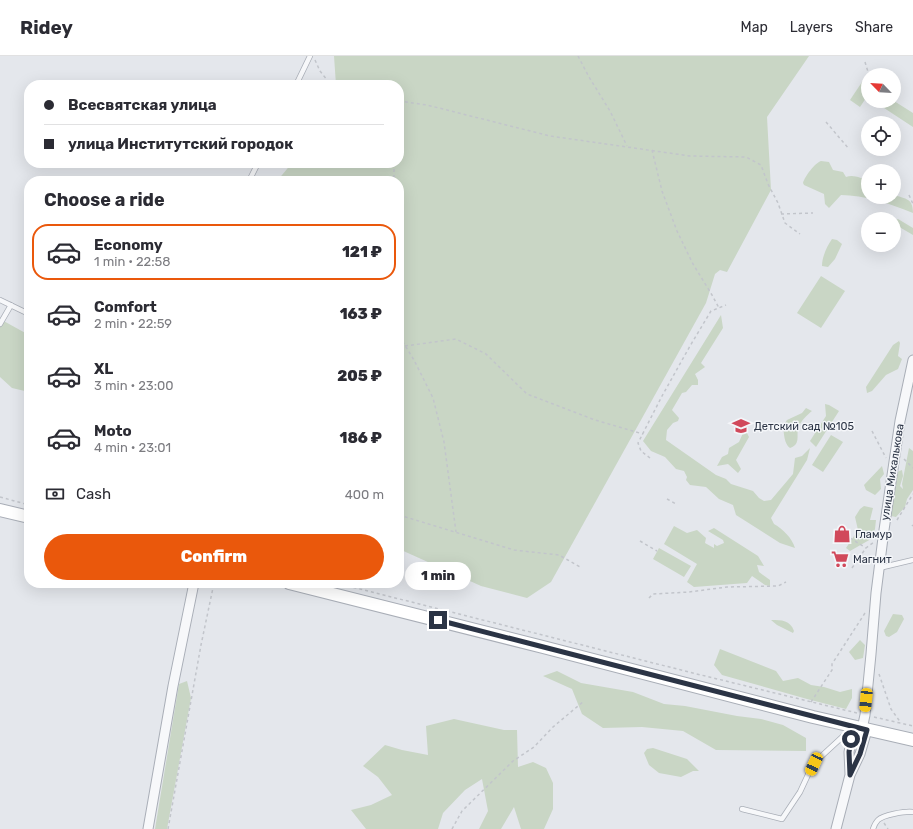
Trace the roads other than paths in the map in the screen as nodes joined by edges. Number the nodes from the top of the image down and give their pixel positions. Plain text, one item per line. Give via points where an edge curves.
1 (310, 56) edge
2 (298, 80) edge
3 (0, 300) edge
4 (11, 305) junction
5 (24, 312) edge
6 (0, 324) edge
7 (913, 360) edge
8 (0, 510) edge
9 (24, 516) edge
10 (913, 560) edge
11 (878, 568) junction
12 (193, 588) edge
13 (309, 588) edge
14 (861, 728) junction
15 (913, 740) edge
16 (850, 775) junction
17 (742, 809) dead end
18 (913, 812) edge
19 (148, 829) edge
20 (836, 829) edge
21 (873, 829) edge

1 - 2 lane
3 - 4 lane
4 - 5 lane
4 - 6 lane
7 - 11 street, улица Михалькова via 900,421
8 - 9 street
10 - 11 lane
11 - 14 street, улица Михалькова via 865,715
12 - 19 street
13 - 14 street
14 - 15 street
14 - 16 street via 860,754
14 - 16 street via 849,752
14 - 17 lane via 814,764 782,819
16 - 20 street
18 - 21 lane via 882,818

